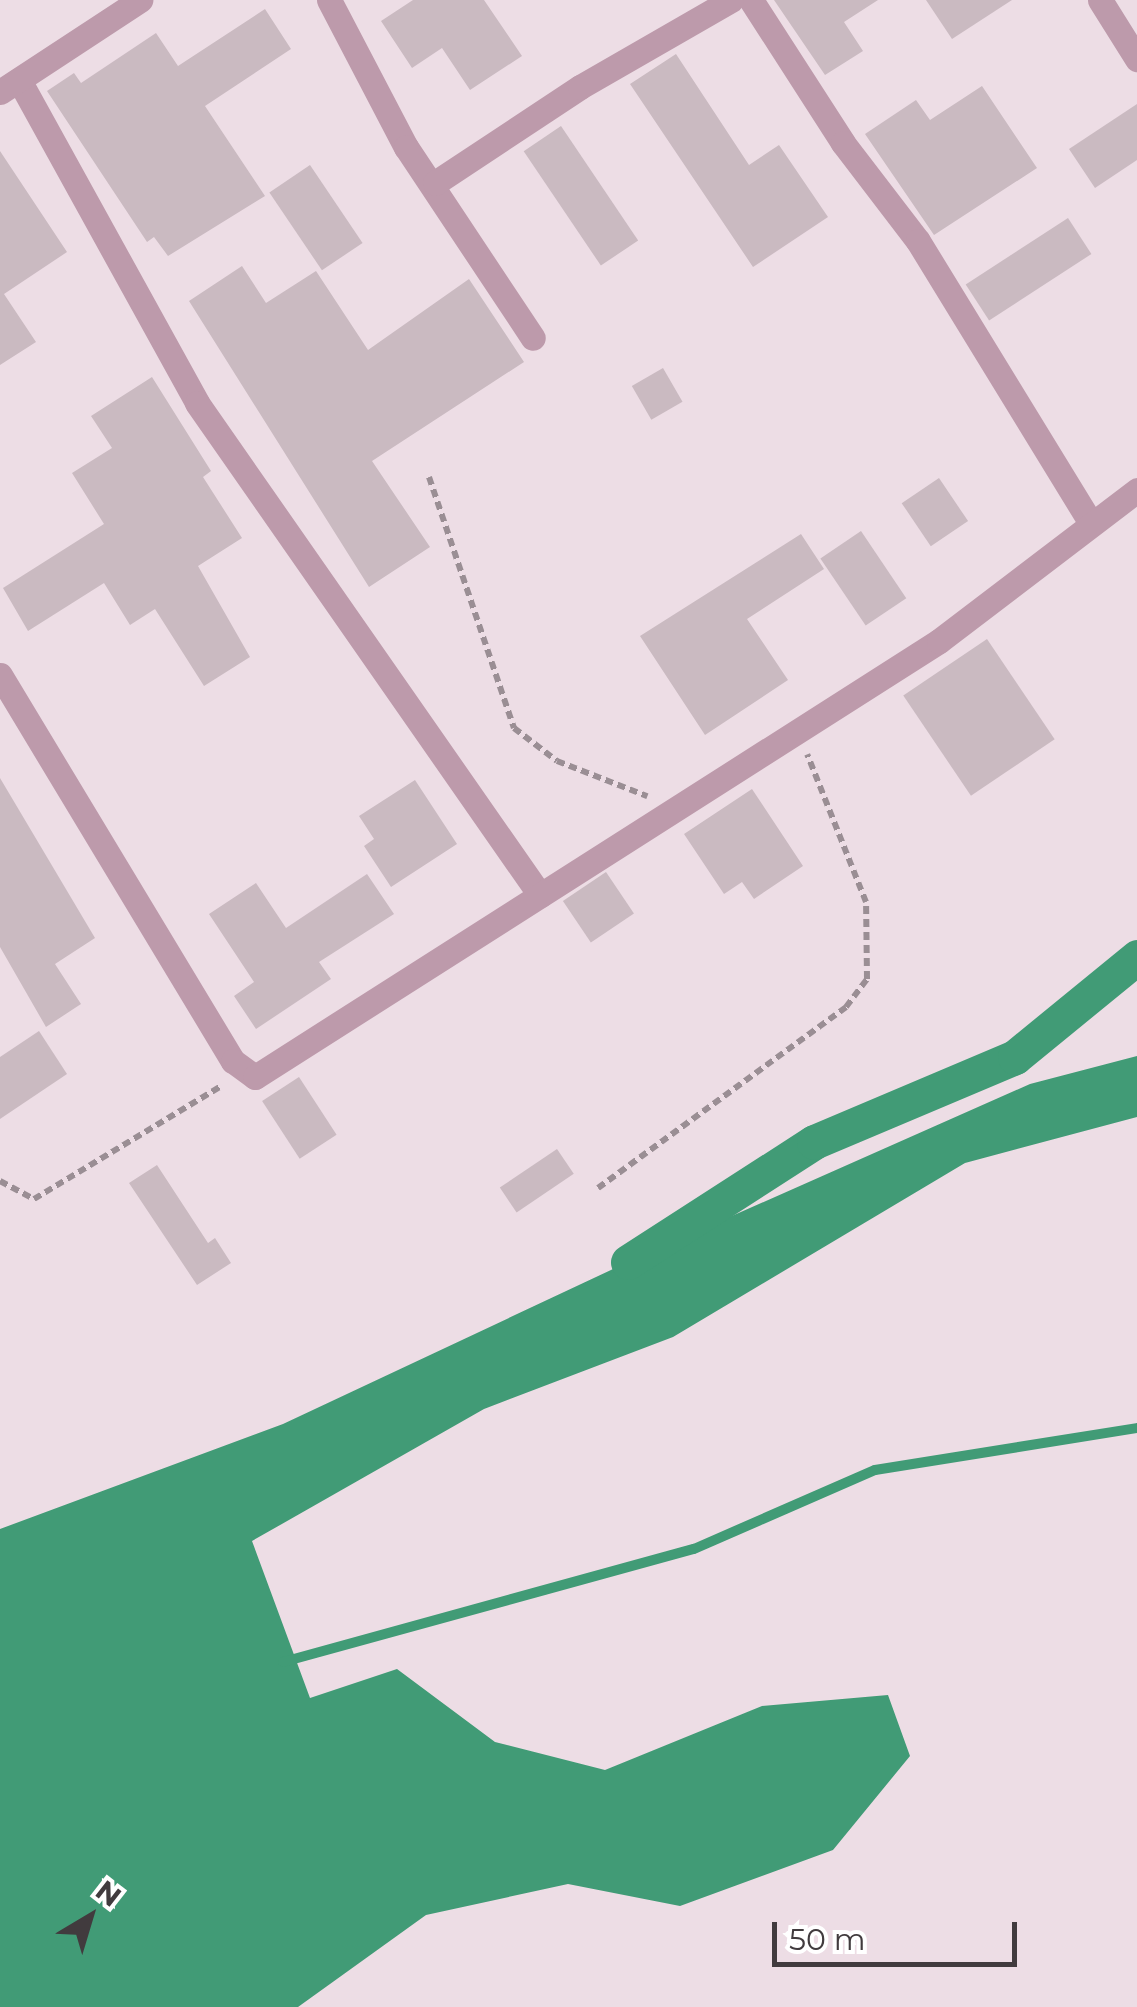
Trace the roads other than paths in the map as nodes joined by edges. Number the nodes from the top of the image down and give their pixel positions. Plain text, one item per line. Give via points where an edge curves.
1 (140, 0) edge
2 (328, 0) edge
3 (731, 0) edge
4 (751, 0) edge
5 (1100, 0) edge
6 (1137, 59) edge
7 (10, 86) edge
8 (435, 183) junction
9 (533, 338) dead end
10 (1137, 490) edge
11 (1090, 522) junction
12 (0, 674) edge
13 (540, 895) junction

1 - 7 street
2 - 8 street via 406,147
3 - 8 street via 580,87
4 - 11 street via 843,143 918,241
5 - 6 street
7 - 13 street via 197,403
8 - 9 street
10 - 11 street
11 - 13 street via 939,640
12 - 13 street via 243,1072 256,1077

